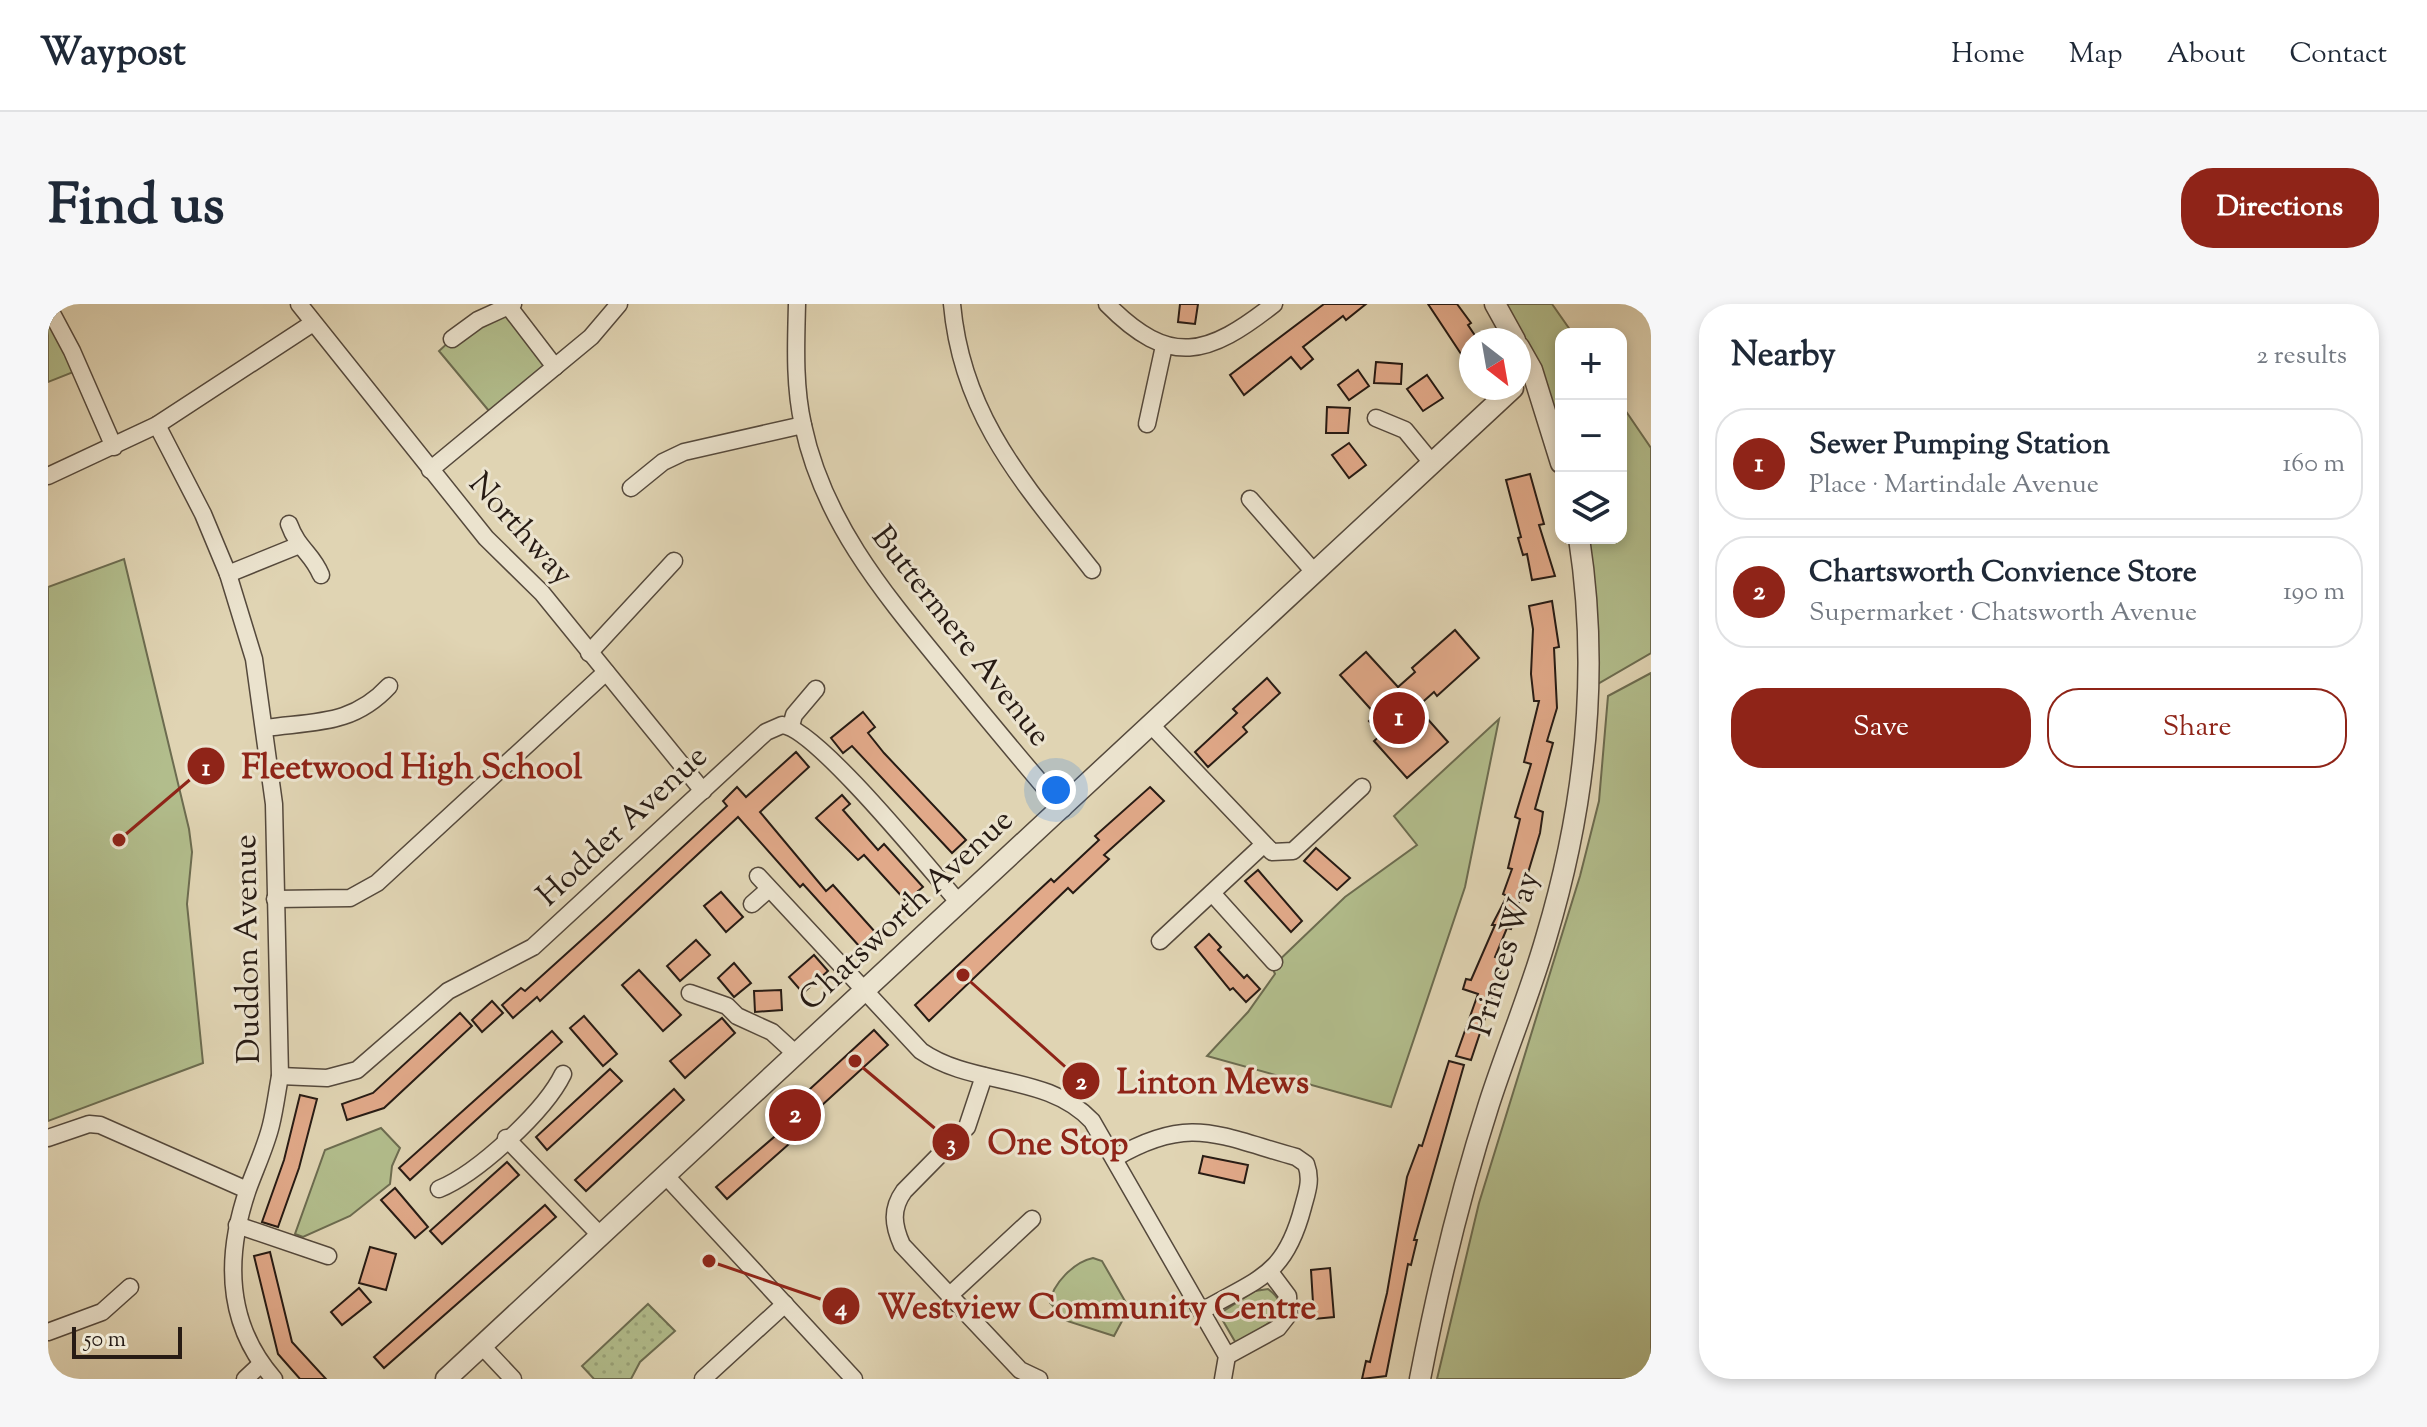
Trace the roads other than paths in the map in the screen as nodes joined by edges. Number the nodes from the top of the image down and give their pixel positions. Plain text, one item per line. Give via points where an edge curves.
1 (299, 304) edge
2 (619, 304) edge
3 (797, 304) edge
4 (952, 304) edge
5 (1107, 304) edge
6 (1274, 304) edge
7 (1495, 304) edge
8 (511, 305) edge
9 (48, 306) edge
10 (313, 323) junction
11 (1508, 328) edge
12 (452, 339) dead end
13 (1164, 346) junction
14 (555, 367) junction
15 (1531, 390) edge
16 (1500, 400) edge
17 (1376, 418) dead end
18 (1147, 424) dead end
19 (157, 425) junction
20 (803, 425) junction
21 (114, 447) junction
22 (1555, 448) edge
23 (1432, 463) junction
24 (430, 470) junction
25 (48, 476) edge
26 (631, 488) dead end
27 (1250, 499) dead end
28 (289, 524) dead end
29 (1579, 544) edge
30 (297, 546) junction
31 (674, 561) dead end
32 (1092, 570) dead end
33 (1315, 573) junction
34 (228, 574) junction
35 (321, 575) dead end
36 (589, 653) junction
37 (606, 672) junction
38 (389, 686) dead end
39 (816, 689) dead end
40 (791, 726) junction
41 (1152, 726) junction
42 (265, 728) junction
43 (1362, 787) dead end
44 (703, 791) junction
45 (1063, 809) junction
46 (1262, 846) junction
47 (1212, 893) junction
48 (275, 899) junction
49 (752, 904) dead end
50 (960, 904) junction
51 (1160, 941) dead end
52 (1274, 962) dead end
53 (863, 992) junction
54 (690, 993) dead end
55 (796, 1054) junction
56 (563, 1074) dead end
57 (280, 1076) junction
58 (984, 1076) junction
59 (48, 1138) edge
60 (506, 1138) junction
61 (1115, 1158) junction
62 (666, 1176) junction
63 (439, 1189) dead end
64 (247, 1190) junction
65 (1032, 1219) dead end
66 (237, 1225) junction
67 (601, 1236) junction
68 (328, 1256) dead end
69 (1270, 1272) junction
70 (130, 1287) dead end
71 (950, 1295) junction
72 (785, 1304) junction
73 (1202, 1311) junction
74 (48, 1332) edge
75 (482, 1346) junction
76 (1227, 1356) junction
77 (261, 1364) junction
78 (245, 1379) edge
79 (274, 1379) edge
80 (446, 1379) edge
81 (513, 1379) edge
82 (703, 1379) edge
83 (854, 1379) edge
84 (1039, 1379) edge
85 (1223, 1379) edge
86 (1420, 1379) edge

1 - 10 street, Northway
2 - 14 street
3 - 20 street, Buttermere Avenue via 795,362
4 - 32 street via 961,365 989,432
5 - 13 street via 1126,324
6 - 13 street via 1226,338 1189,348
7 - 11 street
8 - 12 street
8 - 14 street
9 - 21 street
10 - 19 street
10 - 24 street, Northway
13 - 18 street
14 - 24 street
15 - 22 street
16 - 23 street, Chatsworth Avenue
17 - 23 street via 1405,430
19 - 21 street
19 - 34 street, Duddon Avenue
20 - 26 street via 684,452
20 - 45 street, Buttermere Avenue via 830,505 867,570
21 - 25 street
23 - 33 street, Chatsworth Avenue
24 - 36 street, Northway
27 - 33 street
28 - 30 street
29 - 86 street, Princes Way via 1589,689 1582,786 1546,939 1469,1167
30 - 34 street
30 - 35 street via 311,556
31 - 36 street
33 - 41 street, Chatsworth Avenue
34 - 42 street, Duddon Avenue via 254,659
36 - 37 street, Northway
37 - 44 street, Northway
37 - 48 street via 370,888 350,898
38 - 42 street via 353,715
39 - 40 street
40 - 44 street, Hodder Avenue via 766,732
40 - 50 street via 847,777
41 - 45 street, Chatsworth Avenue
41 - 46 street
42 - 48 street, Duddon Avenue via 274,804
43 - 46 street via 1293,851 1279,854
44 - 57 street, Hodder Avenue via 533,947 448,991 357,1070 327,1078
45 - 50 street, Chatsworth Avenue
46 - 47 street
47 - 51 street
47 - 52 street
48 - 57 street, Duddon Avenue
49 - 53 street via 764,883
50 - 53 street, Chatsworth Avenue
53 - 55 street, Chatsworth Avenue
53 - 58 street via 930,1057
54 - 55 street via 727,1006 772,1032
55 - 62 street, Chatsworth Avenue
56 - 60 street via 554,1093
57 - 64 street, Duddon Avenue via 271,1126
58 - 61 street via 1072,1103 1092,1121
58 - 71 street via 967,1127 904,1191 894,1211 902,1245
59 - 64 street via 100,1125
60 - 63 street via 460,1180
60 - 67 street
61 - 69 street via 1143,1141 1189,1131 1296,1157 1306,1164 1309,1183 1294,1239
61 - 73 street
62 - 67 street, Chatsworth Avenue
62 - 72 street
64 - 66 street, Duddon Avenue
65 - 71 street
66 - 68 street
66 - 77 street, Duddon Avenue via 232,1288 243,1329
67 - 75 street, Chatsworth Avenue
69 - 73 street
69 - 76 street via 1288,1296 1289,1314 1278,1328
70 - 74 street via 102,1312
71 - 84 street via 1020,1370
72 - 82 street
72 - 83 street
73 - 76 street
75 - 80 street, Chatsworth Avenue
75 - 81 street
76 - 85 street
77 - 78 street
77 - 79 street, Duddon Avenue

